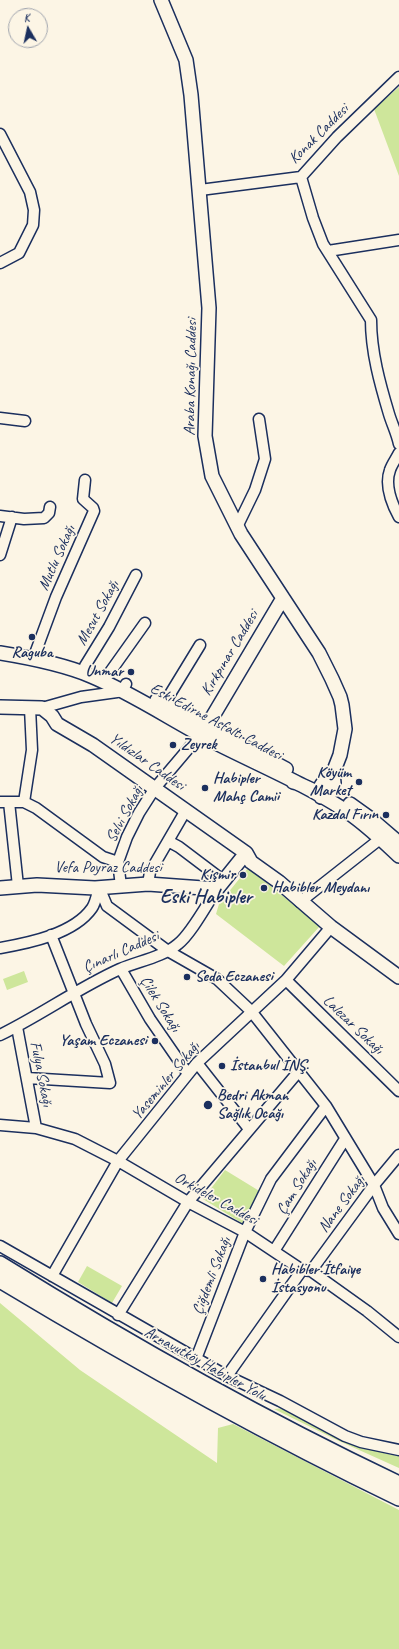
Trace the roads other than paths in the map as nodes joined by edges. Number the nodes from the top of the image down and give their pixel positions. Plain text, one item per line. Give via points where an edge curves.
1 (161, 0) edge
2 (399, 77) edge
3 (0, 134) edge
4 (301, 177) junction
5 (200, 190) junction
6 (399, 240) edge
7 (328, 251) junction
8 (0, 263) edge
9 (0, 418) edge
10 (258, 419) dead end
11 (25, 421) dead end
12 (399, 444) edge
13 (399, 453) edge
14 (85, 480) dead end
15 (50, 506) dead end
16 (0, 516) edge
17 (12, 517) junction
18 (399, 517) edge
19 (237, 526) junction
20 (0, 555) edge
21 (136, 575) dead end
22 (283, 598) junction
23 (146, 623) dead end
24 (200, 644) dead end
25 (0, 645) edge
26 (36, 652) junction
27 (0, 653) edge
28 (85, 666) junction
29 (108, 675) junction
30 (124, 687) junction
31 (164, 704) junction
32 (0, 707) edge
33 (36, 708) junction
34 (204, 730) junction
35 (155, 788) junction
36 (323, 792) junction
37 (4, 802) edge
38 (24, 802) junction
39 (186, 810) junction
40 (380, 839) junction
41 (168, 841) junction
42 (399, 843) edge
43 (246, 853) junction
44 (399, 856) edge
45 (118, 862) junction
46 (148, 884) junction
47 (220, 885) junction
48 (18, 886) junction
49 (121, 886) junction
50 (99, 887) junction
51 (0, 888) edge
52 (300, 902) junction
53 (331, 927) junction
54 (51, 935) junction
55 (0, 948) edge
56 (168, 951) junction
57 (121, 968) junction
58 (399, 977) edge
59 (286, 980) junction
60 (73, 992) junction
61 (251, 1011) junction
62 (17, 1027) junction
63 (0, 1035) edge
64 (197, 1063) junction
65 (299, 1071) junction
66 (188, 1074) junction
67 (27, 1078) junction
68 (399, 1092) edge
69 (326, 1106) junction
70 (0, 1125) edge
71 (36, 1128) junction
72 (249, 1128) junction
73 (345, 1139) junction
74 (399, 1155) edge
75 (118, 1161) junction
76 (374, 1185) junction
77 (188, 1202) junction
78 (382, 1208) junction
79 (399, 1220) edge
80 (245, 1232) junction
81 (399, 1234) edge
82 (0, 1246) edge
83 (274, 1251) junction
84 (0, 1254) edge
85 (0, 1264) edge
86 (306, 1271) junction
87 (52, 1276) junction
88 (0, 1280) edge
89 (118, 1315) junction
90 (83, 1316) junction
91 (399, 1336) edge
92 (196, 1359) junction
93 (227, 1376) junction
94 (399, 1450) edge
95 (399, 1484) edge
96 (399, 1498) edge

1 - 5 main road, Araba Konağı Caddesi via 188,68
2 - 4 street, Konak Caddesi via 337,136
3 - 8 street via 30,192 34,210 33,225 20,253
4 - 5 street, Konak Caddesi
4 - 7 street via 313,218
5 - 19 main road, Araba Konağı Caddesi via 210,308 205,436 212,476
6 - 7 street
7 - 12 street via 371,320 377,369
9 - 11 street
10 - 19 street via 265,459 255,490
13 - 18 street via 390,468 388,482 391,499
14 - 26 street, Mutlu Sokağı via 83,499 94,511 56,597
15 - 17 street via 49,513 44,518
16 - 17 street
17 - 20 street
19 - 22 main road, Araba Konağı Caddesi
21 - 28 street, Mesut Sokağı
22 - 34 main road, Kırkpınar Caddesi
22 - 36 main road, Araba Konağı Caddesi via 326,666 342,705 344,729 340,755
23 - 29 street
24 - 31 street
25 - 26 main road, Eski Edirne Asfaltı Caddesi
26 - 28 main road, Eski Edirne Asfaltı Caddesi
27 - 30 main road, Eski Edirne Asfaltı Caddesi via 71,669
28 - 29 main road, Eski Edirne Asfaltı Caddesi
29 - 30 main road, Eski Edirne Asfaltı Caddesi
30 - 31 main road, Eski Edirne Asfaltı Caddesi
30 - 33 street
30 - 34 main road, Eski Edirne Asfaltı Caddesi
31 - 34 main road, Eski Edirne Asfaltı Caddesi
32 - 33 main road
33 - 35 main road, Yıldızlar Caddesi via 52,716 58,724 94,745
33 - 38 street
34 - 35 street, Selvi Sokağı
34 - 36 main road, Eski Edirne Asfaltı Caddesi
34 - 36 main road, Eski Edirne Asfaltı Caddesi via 293,782
35 - 39 main road, Yıldızlar Caddesi
35 - 45 street, Selvi Sokağı via 139,813
36 - 40 main road, Eski Edirne Asfaltı Caddesi
36 - 42 main road, Eski Edirne Asfaltı Caddesi via 371,819
37 - 38 street
37 - 48 street
38 - 45 street via 103,857
39 - 41 street
39 - 43 main road, Yıldızlar Caddesi
40 - 44 main road, Eski Edirne Asfaltı Caddesi
40 - 52 street
41 - 46 street via 150,872
41 - 47 street via 179,847
43 - 47 main road, Çınarlı Caddesi
43 - 52 main road, Yıldızlar Caddesi via 251,862
45 - 49 street, Selvi Sokağı
46 - 47 main road, Vefa Poyraz Caddesi
46 - 49 main road, Vefa Poyraz Caddesi
47 - 56 street, Çınarlı Caddesi via 179,944
48 - 50 main road, Vefa Poyraz Caddesi
48 - 51 main road, Vefa Poyraz Caddesi
49 - 50 main road, Vefa Poyraz Caddesi
50 - 54 street via 92,908 75,924
50 - 56 street via 107,906
52 - 53 main road
53 - 58 main road
53 - 59 street, Yaseminler Sokağı
54 - 55 street
54 - 60 street
56 - 57 street, Çınarlı Caddesi
56 - 61 street via 217,979
57 - 60 street, Çınarlı Caddesi
57 - 66 street, Çilek Sokağı via 150,1019
59 - 61 street, Yaseminler Sokağı
59 - 68 street, Lalezar Sokağı
60 - 62 street, Çınarlı Caddesi
60 - 67 street via 105,1064 110,1084
61 - 64 street, Yaseminler Sokağı
61 - 65 street
62 - 63 street, Çınarlı Caddesi
62 - 67 street, Fulya Sokağı
64 - 66 street, Yaseminler Sokağı
64 - 72 street
65 - 69 street
65 - 72 street
66 - 75 street, Yaseminler Sokağı
67 - 71 street, Fulya Sokağı
69 - 73 street
69 - 80 street, Çiğdemli Sokağı via 271,1179
70 - 71 street, Orkideler Caddesi
71 - 75 street, Orkideler Caddesi via 75,1139
72 - 77 street
73 - 76 street
73 - 83 street, Çam Sokağı
74 - 76 street, Nane Sokağı
75 - 77 street, Orkideler Caddesi
75 - 87 street, Yaseminler Sokağı
76 - 78 street
76 - 86 street, Nane Sokağı
77 - 80 street, Orkideler Caddesi
77 - 89 street
78 - 79 street
78 - 81 street
80 - 83 street, Orkideler Caddesi
80 - 92 street, Çiğdemli Sokağı
82 - 87 street
83 - 86 street, Orkideler Caddesi
84 - 90 highway via 51,1289
85 - 90 highway, Arnavutköy Habipler Yolu
86 - 91 street, Orkideler Caddesi via 363,1308
86 - 93 street, Nane Sokağı
87 - 89 street
88 - 96 highway, Arnavutköy Habipler Yolu via 227,1411
89 - 92 street
90 - 95 highway, Arnavutköy Habipler Yolu via 250,1409
92 - 93 street
93 - 94 street via 346,1436

